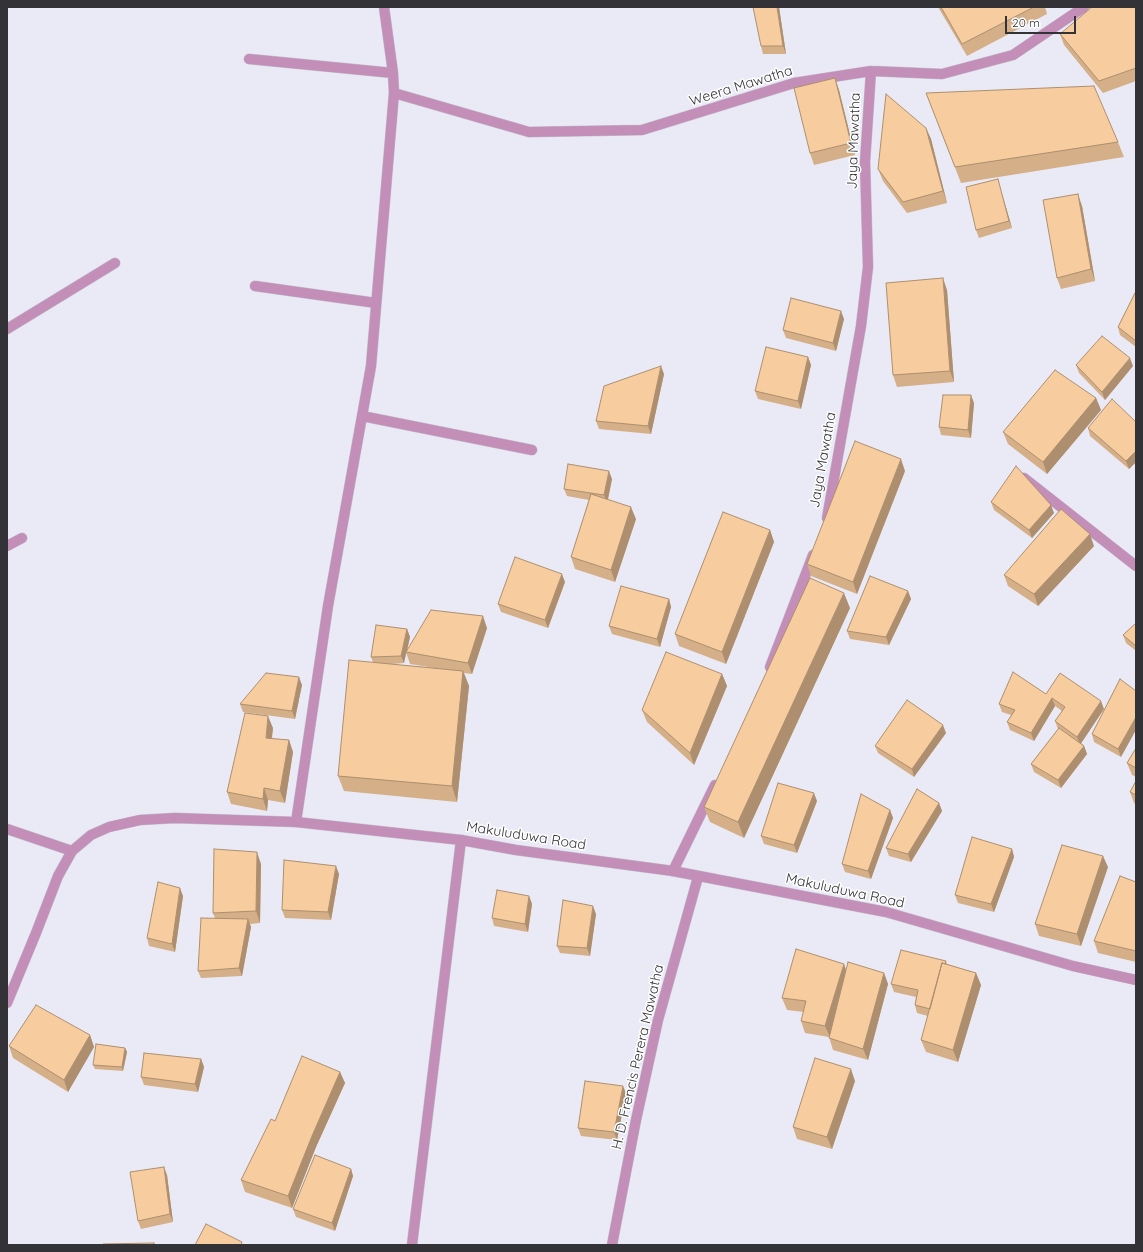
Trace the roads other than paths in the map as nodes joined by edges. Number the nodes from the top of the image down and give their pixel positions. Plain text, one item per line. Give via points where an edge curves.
1 (384, 7) edge
2 (1084, 7) edge
3 (249, 59) dead end
4 (871, 71) junction
5 (393, 73) junction
6 (394, 93) junction
7 (115, 263) dead end
8 (255, 286) dead end
9 (376, 303) junction
10 (7, 328) edge
11 (362, 416) junction
12 (532, 450) dead end
13 (1019, 474) edge
14 (822, 530) edge
15 (22, 538) dead end
16 (817, 544) edge
17 (7, 546) edge
18 (1136, 566) edge
19 (766, 678) edge
20 (718, 778) edge
21 (296, 822) junction
22 (7, 830) edge
23 (461, 840) junction
24 (72, 851) junction
25 (673, 871) junction
26 (698, 877) junction
27 (1136, 980) edge
28 (7, 1003) edge
29 (412, 1245) edge
30 (612, 1245) edge

1 - 5 street
2 - 4 street, Weera Mawatha via 1013,55 942,74
3 - 5 street
4 - 6 street, Weera Mawatha via 794,83 642,130 529,132
4 - 14 street, Jaya Mawatha via 864,162 868,266 857,350 828,515
5 - 6 street
6 - 9 street
7 - 10 street
8 - 9 street
9 - 11 street via 371,366
11 - 12 street
11 - 21 street via 328,606
13 - 18 street
15 - 17 street
16 - 19 street
20 - 25 street
21 - 23 street, Makuluduwa Road
21 - 24 street, Makuluduwa Road via 182,818 140,820 97,832
22 - 24 street
23 - 25 street, Makuluduwa Road
23 - 29 street
24 - 28 street, Makuluduwa Road via 58,876
25 - 26 street, Makuluduwa Road
26 - 27 street, Makuluduwa Road via 886,912 1073,966
26 - 30 street, H. D. Frencis Perera Mawatha via 658,1020

